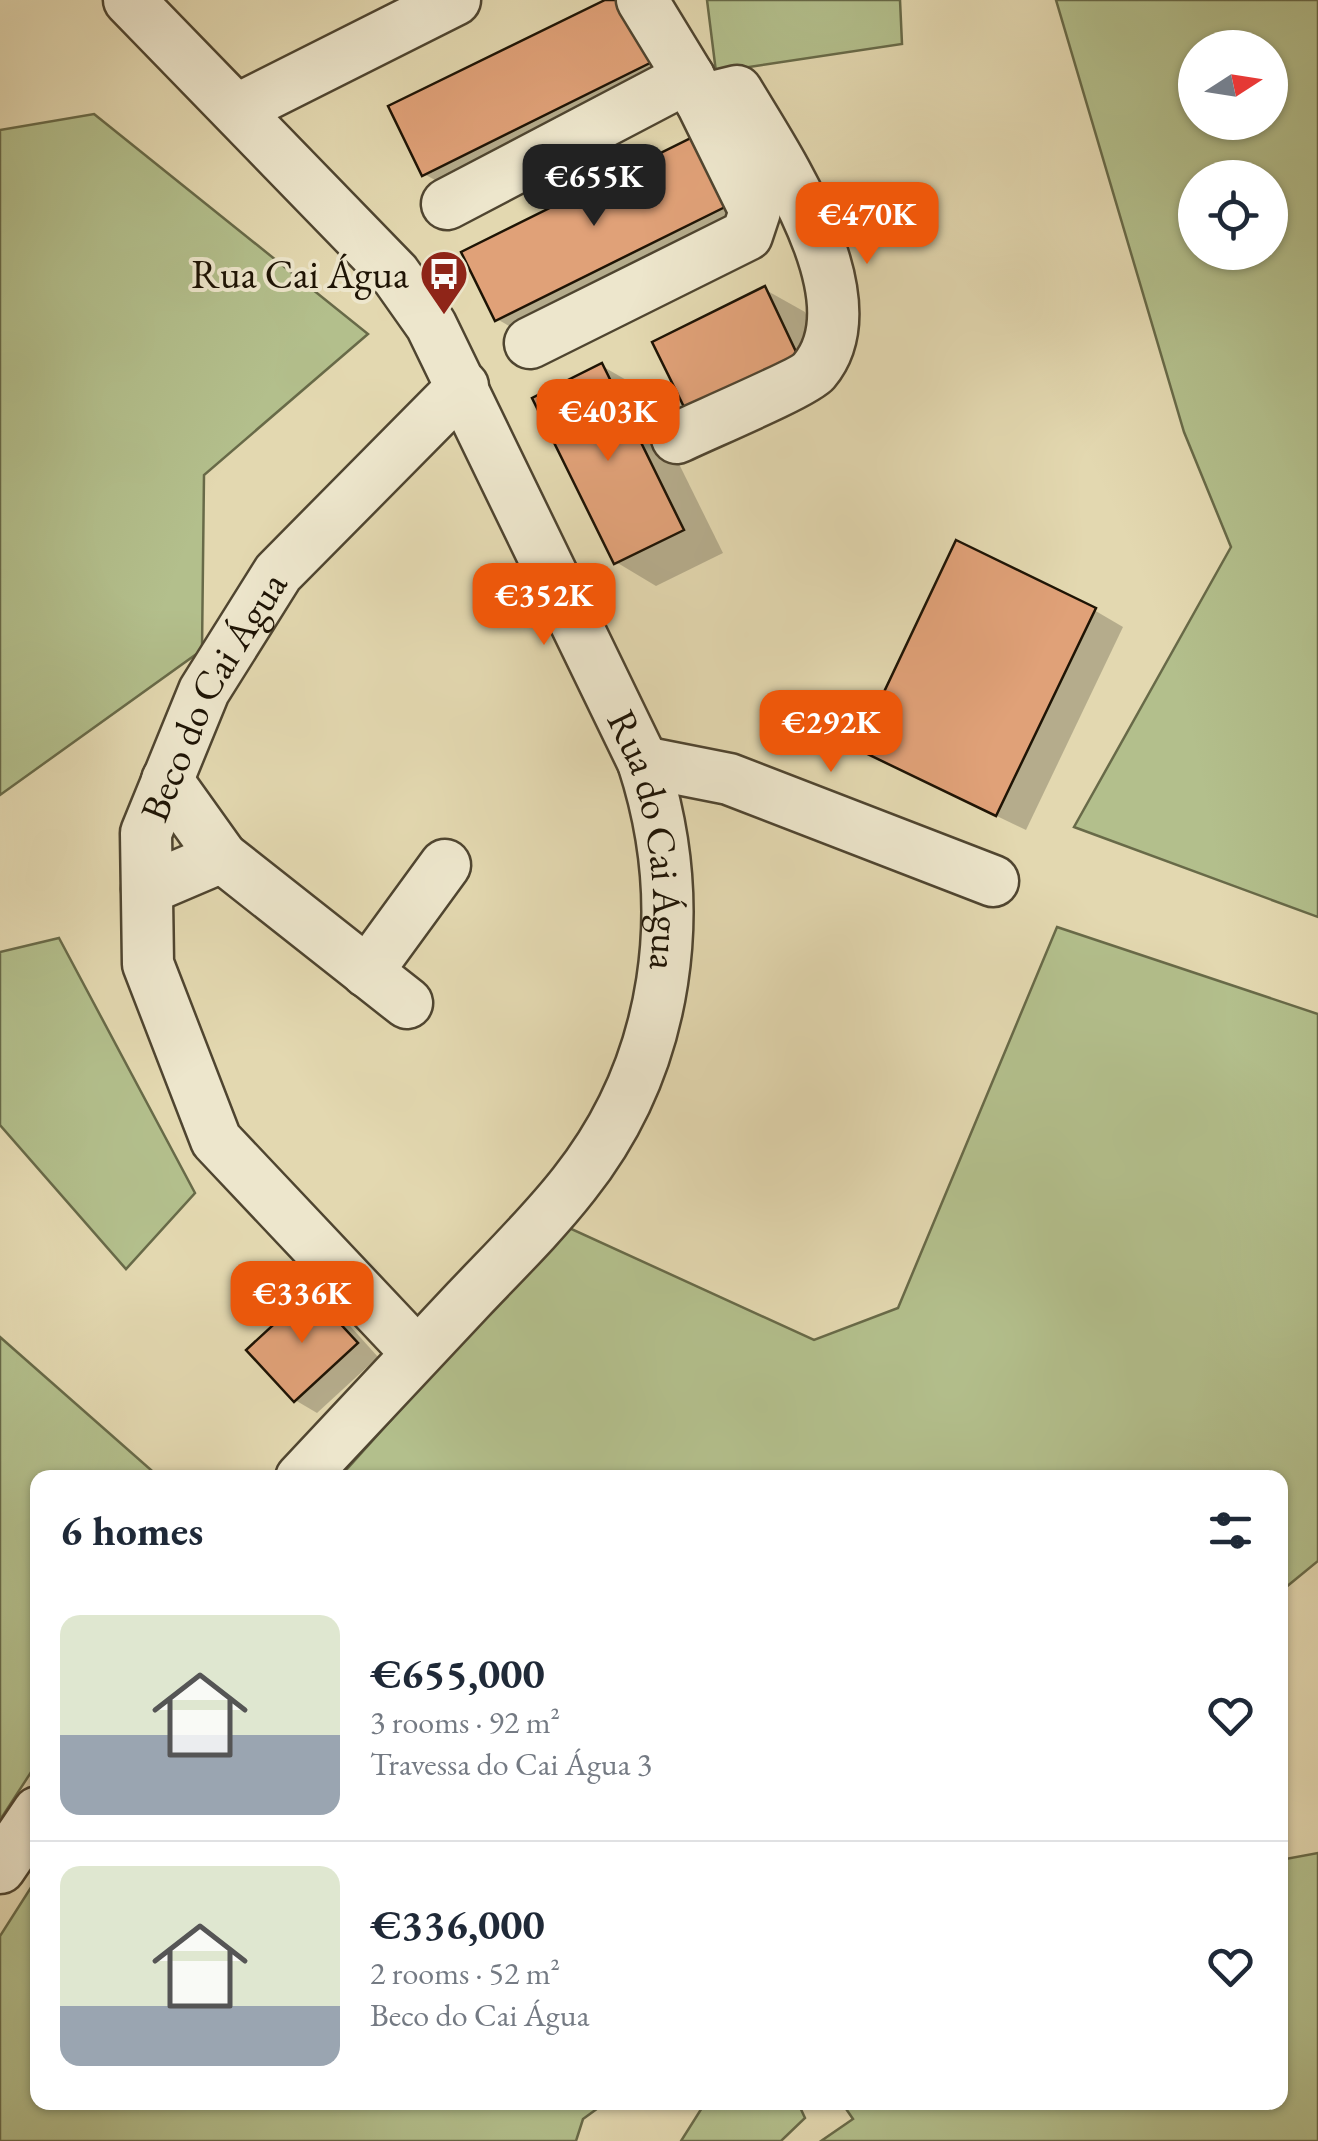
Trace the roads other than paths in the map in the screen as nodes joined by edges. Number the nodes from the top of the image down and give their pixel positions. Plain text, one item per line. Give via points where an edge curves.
1 (129, 0) edge
2 (455, 0) edge
3 (642, 0) edge
4 (695, 88) junction
5 (238, 109) junction
6 (447, 204) dead end
7 (530, 344) dead end
8 (463, 386) junction
9 (677, 438) dead end
10 (643, 762) junction
11 (168, 780) junction
12 (222, 858) junction
13 (445, 866) dead end
14 (992, 880) dead end
15 (147, 890) junction
16 (367, 972) junction
17 (407, 1003) dead end
18 (417, 1354) junction
19 (308, 1470) edge
20 (30, 1824) edge
21 (0, 1868) edge

1 - 5 street, Rua do Cai Água
2 - 5 street
3 - 4 street
4 - 6 street
4 - 7 street via 755,210 747,235
4 - 9 street via 737,92 794,188 827,267 834,330 814,372
5 - 8 street, Rua do Cai Água via 395,274
8 - 10 street, Rua do Cai Água
8 - 11 street, Beco do Cai Água via 278,573 204,692
10 - 14 street via 729,778
10 - 18 street, Rua do Cai Água via 661,817 670,896 666,976 646,1053 613,1125 577,1181
11 - 12 street
11 - 15 street, Beco do Cai Água via 146,832
12 - 15 street
12 - 16 street
13 - 16 street
15 - 18 street, Beco do Cai Água via 148,964 216,1140
16 - 17 street
18 - 19 street, Rua do Cai Água
20 - 21 street

